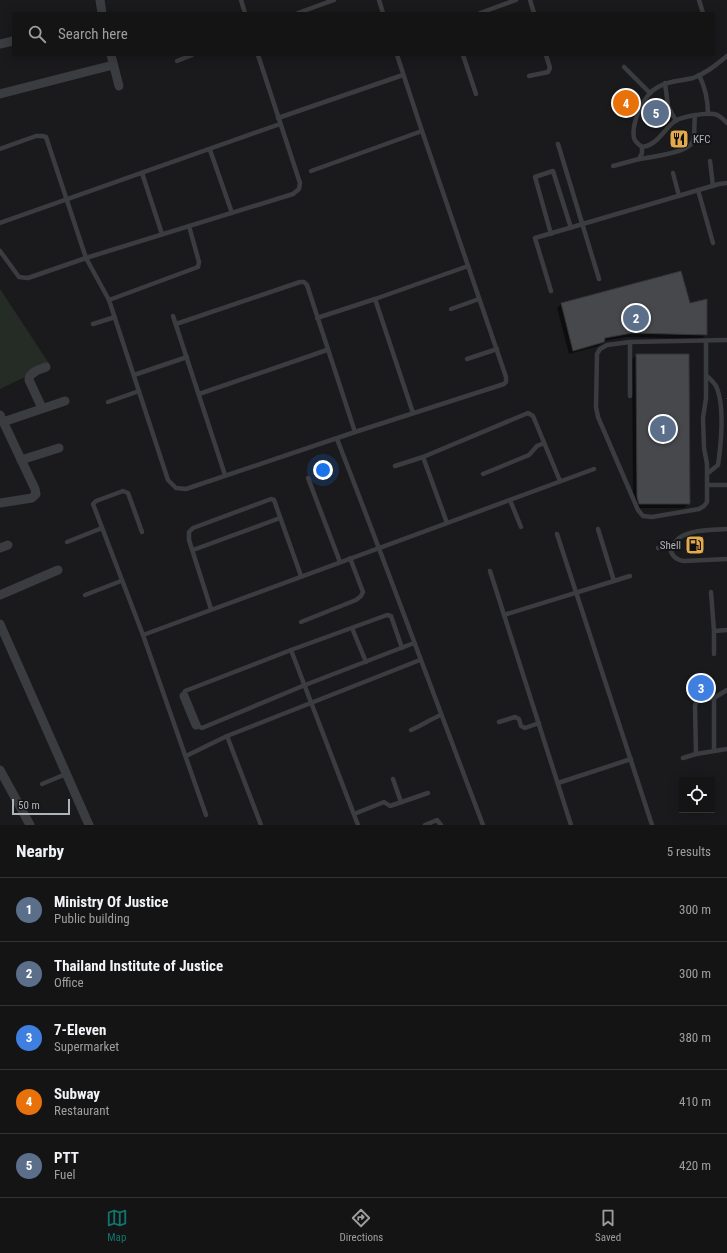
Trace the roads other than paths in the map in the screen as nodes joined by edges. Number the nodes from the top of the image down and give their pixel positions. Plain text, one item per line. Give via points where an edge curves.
1 (100, 0) edge
2 (241, 0) edge
3 (334, 0) edge
4 (379, 0) edge
5 (516, 0) edge
6 (530, 0) edge
7 (699, 0) edge
8 (102, 12) edge
9 (245, 12) edge
10 (301, 12) edge
11 (383, 12) edge
12 (483, 12) edge
13 (534, 12) edge
14 (703, 12) edge
15 (12, 41) edge
16 (0, 44) edge
17 (111, 56) edge
18 (190, 56) edge
19 (258, 56) edge
20 (397, 56) edge
21 (463, 56) edge
22 (546, 56) edge
23 (727, 56) edge
24 (178, 61) dead end
25 (113, 65) junction
26 (624, 67) dead end
27 (403, 75) junction
28 (698, 75) junction
29 (529, 76) dead end
30 (665, 83) junction
31 (119, 86) dead end
32 (650, 92) junction
33 (0, 94) edge
34 (476, 94) dead end
35 (708, 114) junction
36 (695, 115) junction
37 (278, 118) junction
38 (676, 121) junction
39 (727, 123) edge
40 (280, 124) junction
41 (422, 131) junction
42 (558, 144) dead end
43 (642, 147) junction
44 (0, 149) edge
45 (210, 150) junction
46 (639, 159) junction
47 (710, 161) dead end
48 (612, 166) dead end
49 (311, 171) dead end
50 (142, 173) junction
51 (673, 173) dead end
52 (727, 183) edge
53 (713, 186) junction
54 (698, 190) junction
55 (679, 196) junction
56 (67, 199) junction
57 (232, 213) junction
58 (0, 223) edge
59 (583, 224) junction
60 (190, 226) junction
61 (571, 228) junction
62 (162, 234) junction
63 (551, 234) junction
64 (713, 243) dead end
65 (0, 251) edge
66 (86, 258) junction
67 (468, 266) junction
68 (599, 279) dead end
69 (551, 291) dead end
70 (375, 299) junction
71 (479, 299) junction
72 (109, 300) junction
73 (451, 309) dead end
74 (173, 316) dead end
75 (115, 317) junction
76 (317, 318) junction
77 (93, 324) dead end
78 (176, 324) junction
79 (727, 340) edge
80 (706, 341) junction
81 (630, 342) junction
82 (497, 349) junction
83 (327, 350) junction
84 (187, 357) junction
85 (467, 359) dead end
86 (46, 367) dead end
87 (134, 375) junction
88 (706, 375) junction
89 (139, 391) junction
90 (199, 394) junction
91 (630, 396) dead end
92 (65, 402) dead end
93 (108, 402) dead end
94 (42, 408) junction
95 (413, 413) junction
96 (2, 419) edge
97 (355, 432) junction
98 (337, 439) junction
99 (544, 443) junction
100 (59, 448) dead end
101 (423, 457) junction
102 (21, 460) junction
103 (395, 466) dead end
104 (594, 469) dead end
105 (708, 473) junction
106 (483, 474) dead end
107 (225, 475) junction
108 (308, 478) dead end
109 (560, 481) junction
110 (708, 485) junction
111 (727, 485) edge
112 (510, 500) junction
113 (0, 503) edge
114 (280, 518) junction
115 (447, 523) junction
116 (521, 527) dead end
117 (102, 528) junction
118 (598, 529) dead end
119 (727, 529) edge
120 (142, 532) dead end
121 (557, 534) dead end
122 (68, 542) dead end
123 (670, 547) junction
124 (379, 548) junction
125 (658, 548) dead end
126 (193, 550) junction
127 (350, 558) junction
128 (727, 559) edge
129 (340, 562) junction
130 (58, 570) dead end
131 (490, 571) dead end
132 (301, 576) junction
133 (630, 576) dead end
134 (122, 581) junction
135 (614, 581) junction
136 (711, 592) dead end
137 (576, 593) junction
138 (0, 595) edge
139 (85, 595) dead end
140 (211, 609) junction
141 (504, 615) junction
142 (301, 622) dead end
143 (0, 626) edge
144 (352, 628) junction
145 (727, 630) edge
146 (714, 631) junction
147 (143, 635) junction
148 (414, 643) junction
149 (402, 648) junction
150 (291, 650) junction
151 (714, 654) dead end
152 (420, 660) junction
153 (366, 662) junction
154 (305, 685) junction
155 (727, 690) edge
156 (184, 696) joint
157 (714, 698) junction
158 (311, 702) junction
159 (442, 715) junction
160 (499, 722) dead end
161 (539, 723) junction
162 (196, 725) joint
163 (411, 730) dead end
164 (227, 736) junction
165 (727, 748) edge
166 (714, 751) junction
167 (696, 754) junction
168 (186, 756) junction
169 (683, 758) dead end
170 (630, 759) junction
171 (0, 772) edge
172 (66, 774) junction
173 (393, 779) dead end
174 (558, 783) junction
175 (42, 784) dead end
176 (428, 793) dead end
177 (401, 802) junction
178 (354, 814) junction
179 (206, 815) dead end
180 (30, 825) edge
181 (89, 825) edge
182 (261, 825) edge
183 (358, 825) edge
184 (425, 825) edge
185 (441, 825) edge
186 (483, 825) edge
187 (571, 825) edge
188 (652, 825) edge

1 - 8 street
2 - 9 lane
3 - 10 lane
4 - 11 lane
5 - 12 lane
6 - 13 lane
7 - 14 lane
15 - 16 street
17 - 25 street
18 - 24 lane
19 - 37 lane
20 - 27 lane
21 - 34 lane
22 - 29 lane via 550,68 548,72
23 - 28 lane via 714,67
25 - 31 street
25 - 33 street
26 - 32 lane
27 - 37 lane
27 - 41 lane
28 - 30 lane
28 - 35 lane via 708,105
30 - 32 lane
30 - 38 lane via 668,106
32 - 43 lane via 638,114 634,128 634,139
35 - 36 lane
35 - 39 lane via 722,117
36 - 38 lane
36 - 46 lane via 693,141 687,148
37 - 40 lane
38 - 43 lane via 653,144
40 - 45 lane
40 - 57 lane via 300,182 299,189 293,194
41 - 49 lane
41 - 67 lane
42 - 59 lane
43 - 46 lane
44 - 56 lane via 36,136 46,137
45 - 50 lane
45 - 57 lane
46 - 48 lane
47 - 53 lane
50 - 56 lane
50 - 62 lane
51 - 55 lane
52 - 53 lane
53 - 54 lane
54 - 55 lane
54 - 64 lane
55 - 59 lane
56 - 58 lane
56 - 66 lane
57 - 60 lane
59 - 61 lane
59 - 68 lane
60 - 62 lane
60 - 72 lane via 199,262 198,268
61 - 63 lane
61 - 63 lane via 554,172 547,173 535,177
62 - 66 lane
63 - 69 lane via 535,238
65 - 66 lane via 19,277 28,278
66 - 72 lane
67 - 70 lane
67 - 71 lane
70 - 76 lane
70 - 95 lane
71 - 73 lane
71 - 82 lane
72 - 75 lane
74 - 78 lane
75 - 77 lane
75 - 87 lane
76 - 78 lane via 306,285 300,282
76 - 83 lane
78 - 84 lane
79 - 80 lane
80 - 81 lane
80 - 88 lane
81 - 91 lane
81 - 110 lane via 607,345 597,354 596,407 638,510 643,516 652,517 699,509 707,502
82 - 85 lane
82 - 95 lane via 506,377 504,384
83 - 90 lane
83 - 97 lane
84 - 87 lane
84 - 90 lane
86 - 94 street via 31,374 28,380
87 - 89 lane
88 - 105 lane via 703,418
88 - 105 lane via 715,384 720,397 721,444 718,465
89 - 93 lane
89 - 107 lane via 168,480 176,488 186,489
90 - 107 lane
92 - 94 street
94 - 96 street
95 - 97 lane
96 - 102 street
97 - 98 lane
98 - 107 lane
98 - 124 lane
99 - 101 lane via 533,416 528,413
99 - 106 lane via 537,446 529,455
99 - 109 lane
100 - 102 street
101 - 103 lane
101 - 115 lane
102 - 113 street via 36,494 32,498
104 - 109 lane
105 - 110 lane
108 - 129 lane
109 - 112 lane
110 - 111 lane
112 - 115 lane
112 - 116 lane
114 - 126 lane
114 - 126 lane via 274,500 271,499 193,528 189,532 189,540
114 - 132 lane
115 - 124 lane
117 - 120 lane via 93,504 123,491 128,493
117 - 122 lane
117 - 134 lane
118 - 135 lane
119 - 123 lane via 688,534
121 - 137 lane
123 - 125 lane
123 - 128 lane via 673,556 679,560
124 - 127 lane
124 - 148 lane
126 - 140 lane
127 - 129 lane
127 - 142 lane via 363,592 361,596
129 - 132 lane
130 - 138 street
131 - 141 lane
132 - 140 lane
133 - 135 lane
134 - 139 lane
134 - 147 lane
135 - 137 lane
136 - 146 lane
137 - 141 lane
137 - 170 lane
140 - 147 lane
141 - 161 lane
143 - 172 street
144 - 149 lane via 387,615 391,616
144 - 150 lane
144 - 153 lane
145 - 146 lane
146 - 151 lane
147 - 168 lane
148 - 149 lane
148 - 152 lane
149 - 153 lane
150 - 154 lane
150 - 156 lane via 185,690
152 - 158 lane
152 - 159 lane
153 - 154 lane
154 - 158 lane
154 - 162 lane via 202,728
155 - 157 lane
156 - 162 street
157 - 166 lane
157 - 167 lane via 696,702
158 - 164 lane
158 - 178 lane
159 - 163 lane
159 - 186 lane
160 - 161 lane via 515,717 525,728
161 - 174 lane
164 - 168 lane
164 - 182 lane
165 - 166 lane
166 - 167 lane
167 - 169 lane
168 - 179 lane
170 - 174 lane
170 - 188 lane
171 - 180 street
172 - 175 lane
172 - 181 street
173 - 177 lane
174 - 187 lane
176 - 177 lane
177 - 178 lane via 390,806 384,802
178 - 183 lane
184 - 185 lane via 437,820

